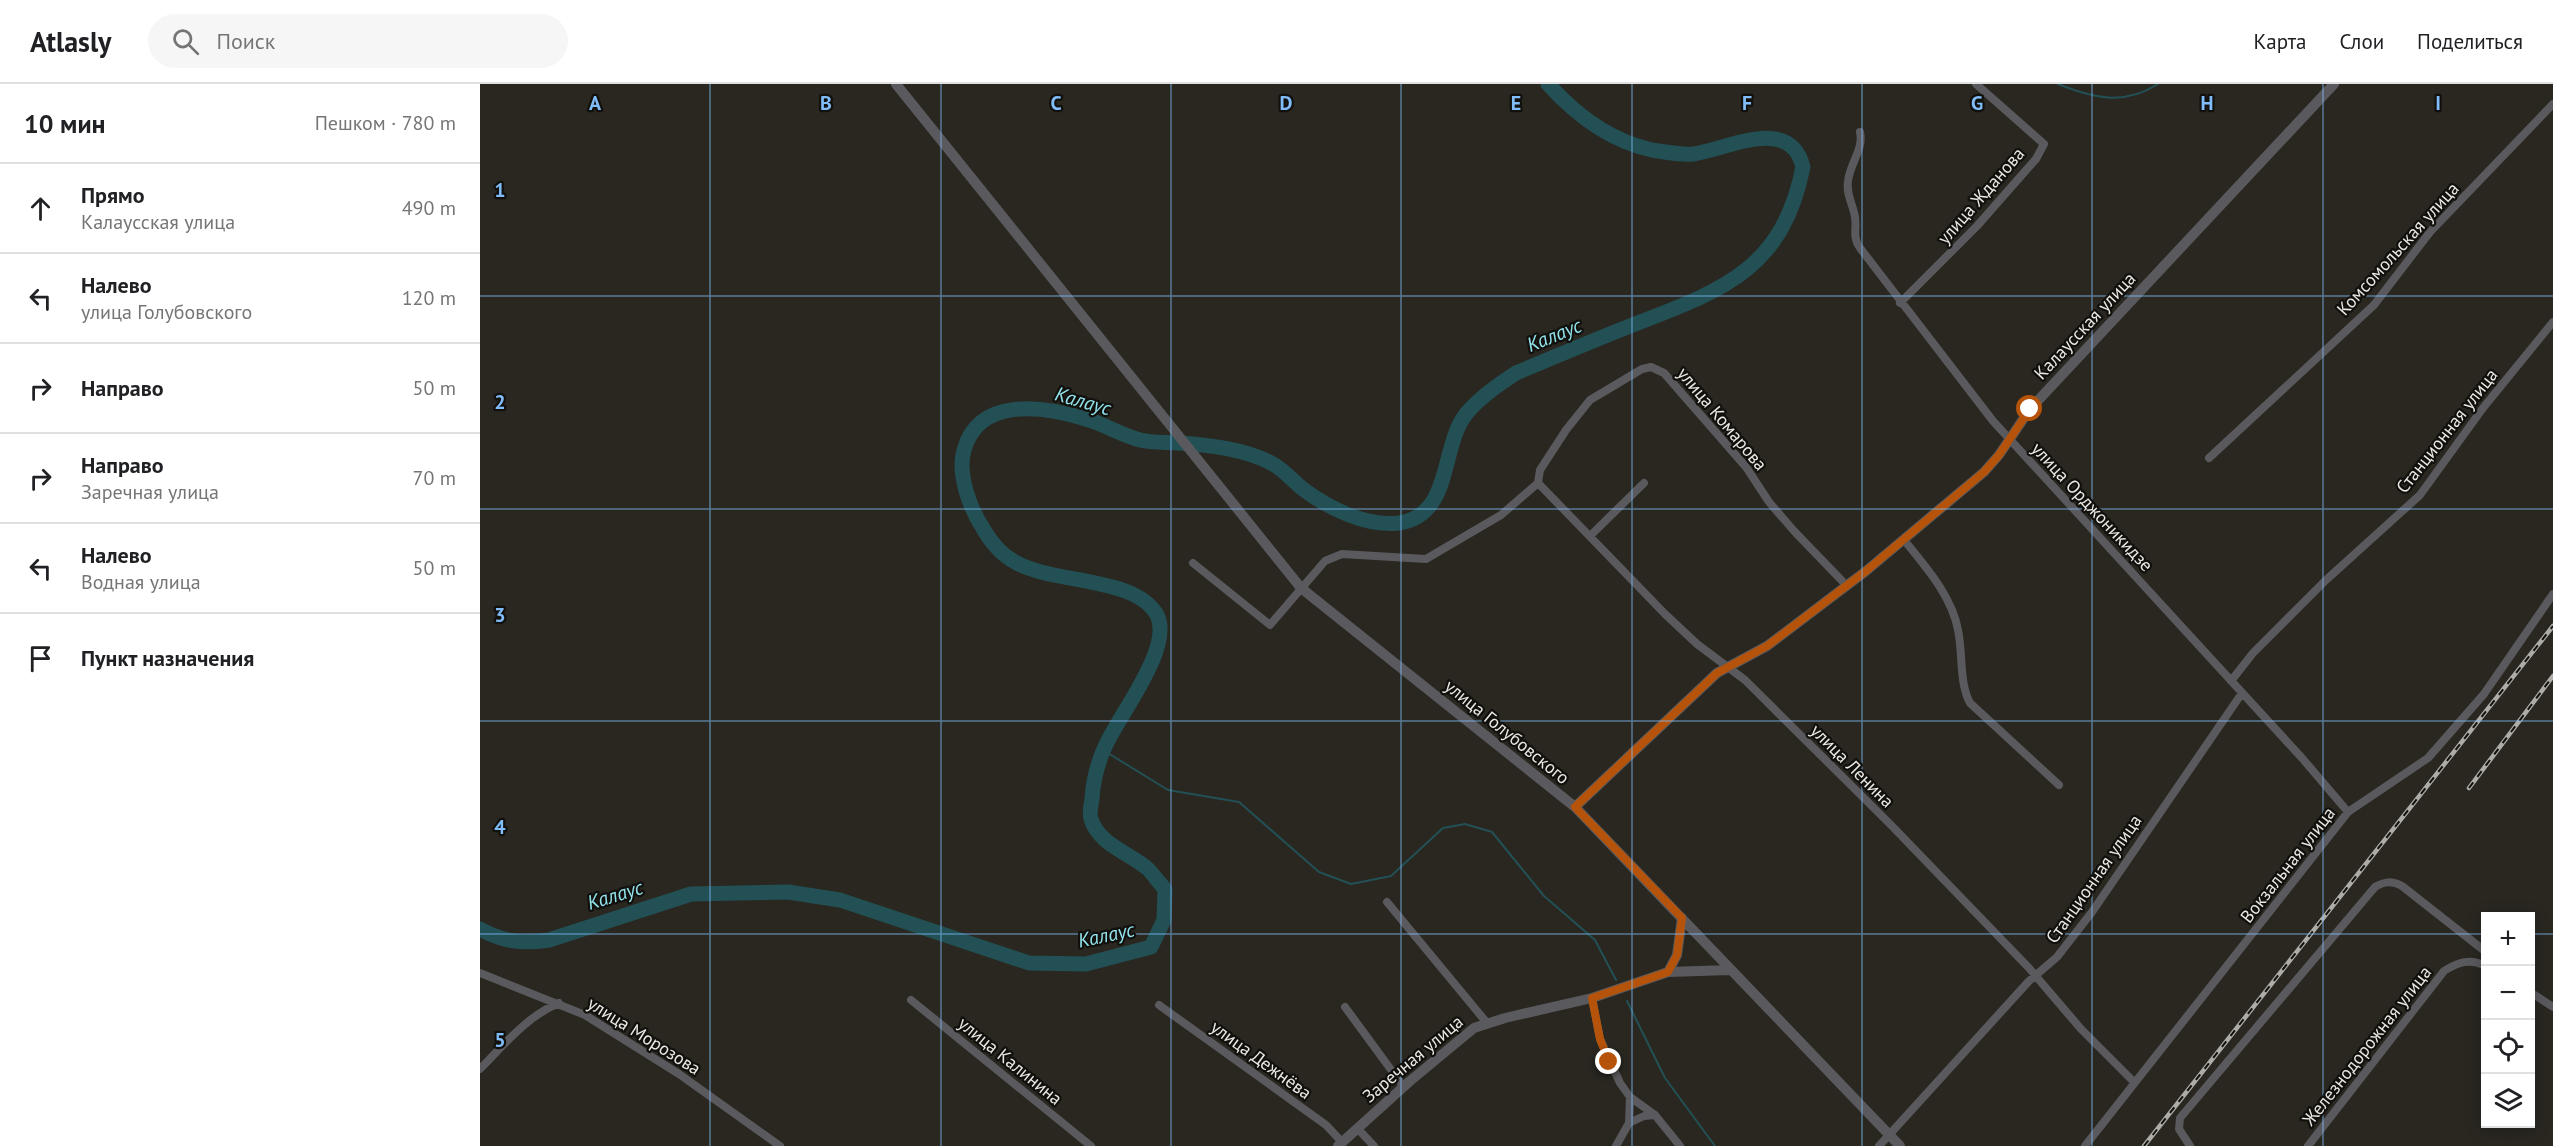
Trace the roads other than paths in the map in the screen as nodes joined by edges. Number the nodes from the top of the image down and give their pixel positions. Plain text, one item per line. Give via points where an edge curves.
1 (896, 84) edge
2 (1976, 84) edge
3 (2334, 84) edge
4 (2553, 104) edge
5 (1860, 132) dead end
6 (1900, 303) junction
7 (2553, 322) edge
8 (2009, 439) junction
9 (2209, 458) dead end
10 (1538, 483) junction
11 (1644, 483) dead end
12 (1590, 536) junction
13 (1904, 540) junction
14 (1193, 563) dead end
15 (1847, 586) junction
16 (1301, 588) junction
17 (2553, 594) edge
18 (1729, 666) junction
19 (2231, 681) junction
20 (2242, 693) junction
21 (2059, 785) dead end
22 (1575, 807) junction
23 (2348, 812) junction
24 (1387, 902) dead end
25 (1682, 918) junction
26 (2481, 948) edge
27 (2481, 965) edge
28 (1730, 970) junction
29 (1668, 972) junction
30 (480, 973) edge
31 (2035, 975) junction
32 (2535, 995) edge
33 (1592, 998) junction
34 (911, 1000) dead end
35 (559, 1003) junction
36 (1159, 1005) dead end
37 (1346, 1006) dead end
38 (2553, 1007) edge
39 (1487, 1023) junction
40 (480, 1069) edge
41 (2134, 1082) junction
42 (1403, 1086) junction
43 (1630, 1097) junction
44 (1655, 1115) junction
45 (1629, 1123) junction
46 (1357, 1128) junction
47 (1889, 1135) junction
48 (1340, 1144) edge
49 (780, 1146) edge
50 (1091, 1146) edge
51 (1374, 1146) edge
52 (1616, 1146) edge
53 (1680, 1146) edge
54 (1879, 1146) edge
55 (1900, 1146) edge
56 (2085, 1146) edge
57 (2190, 1146) edge
58 (2308, 1146) edge

1 - 16 street, улица Голубовского
2 - 6 street, улица Жданова via 2044,144 2036,159 1977,226
3 - 8 street, Калаусская улица via 2030,409
4 - 9 street, Комсомольская улица via 2430,232 2374,305
5 - 6 street, улица Орджоникидзе via 1862,140 1847,187 1855,218 1853,234
6 - 8 street, улица Орджоникидзе
7 - 19 street, Станционная улица via 2483,408 2420,495 2326,580 2253,653
8 - 13 street, Калаусская улица via 1984,472
8 - 19 street, улица Орджоникидзе
10 - 12 street, улица Ленина
10 - 15 street, улица Комарова via 1540,470 1590,400 1642,369 1657,369 1746,467 1794,531
10 - 16 street, улица Комарова via 1501,515 1426,559 1333,556
11 - 12 street
12 - 18 street, улица Ленина via 1697,644
13 - 15 street, Калаусская улица
13 - 21 street via 1954,612 1964,693 1970,703
14 - 16 street, улица Комарова via 1270,625
15 - 18 street, Калаусская улица via 1767,646
16 - 22 street, улица Голубовского
17 - 23 street, Вокзальная улица via 2484,694 2428,758
18 - 22 street, Калаусская улица via 1707,681
18 - 31 street, улица Ленина via 1891,825
19 - 20 street, улица Орджоникидзе
20 - 23 street, улица Орджоникидзе
20 - 31 street, Станционная улица via 2092,912 2057,957
22 - 25 street, улица Голубовского
23 - 41 street, Вокзальная улица
24 - 39 street
25 - 28 street, улица Голубовского
25 - 29 street via 1677,955
26 - 57 street via 2402,886 2383,882 2362,901 2180,1118 2179,1129
27 - 58 street, Железнодорожная улица via 2459,961 2445,971
28 - 29 street, Заречная улица
28 - 47 street, улица Голубовского
29 - 33 street, Заречная улица
30 - 35 street, улица Морозова
31 - 41 street, улица Ленина
31 - 47 street, Станционная улица
32 - 38 street
33 - 39 street, Заречная улица
33 - 43 street via 1600,1039
34 - 50 street, улица Калинина
35 - 40 street via 527,1023
35 - 49 street, улица Морозова via 679,1074
36 - 48 street, улица Дежнёва via 1326,1125
37 - 42 street
39 - 42 street, Заречная улица via 1465,1034
41 - 56 street, Вокзальная улица
42 - 46 street, Заречная улица
43 - 44 street
43 - 45 street
44 - 45 street
44 - 53 street
45 - 52 street
46 - 48 street, Заречная улица
46 - 51 street
47 - 54 street, Станционная улица
47 - 55 street, улица Голубовского

